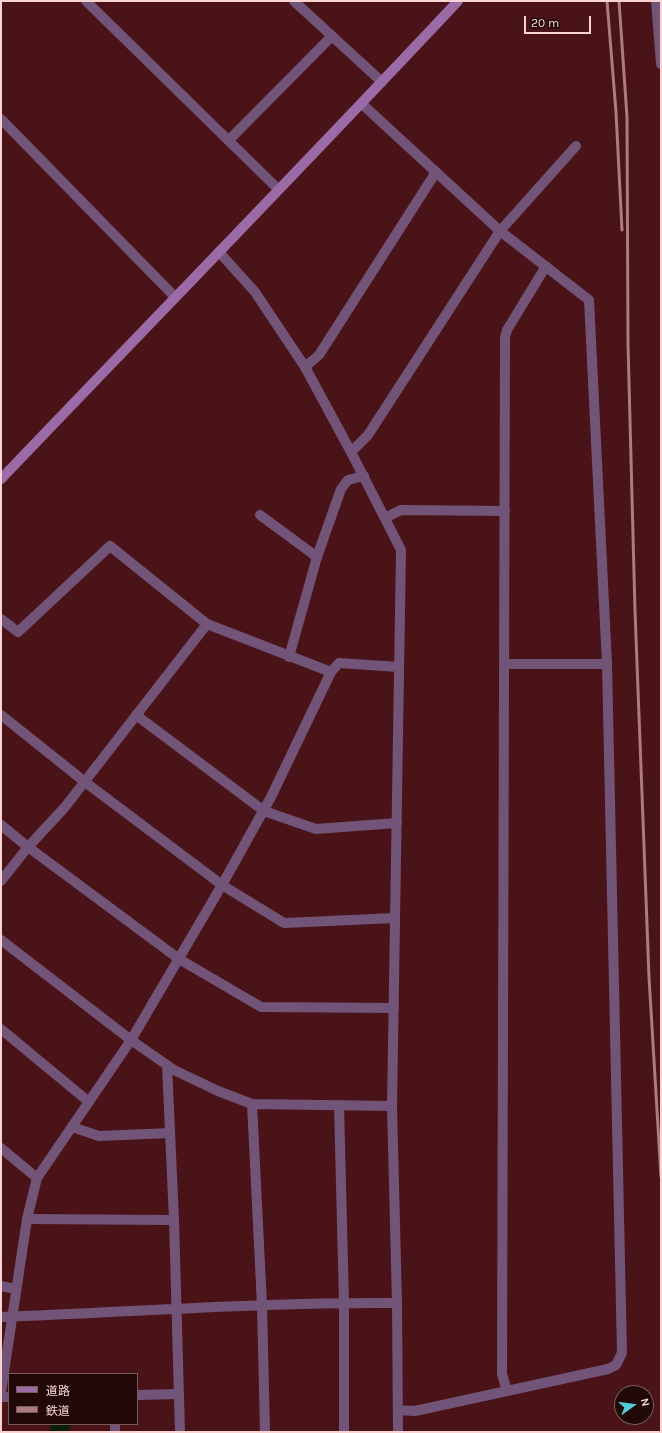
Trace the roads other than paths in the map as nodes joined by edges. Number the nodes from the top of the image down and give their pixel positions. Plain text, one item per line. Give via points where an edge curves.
1 (86, 1) edge
2 (294, 1) edge
3 (458, 1) edge
4 (656, 1) edge
5 (332, 36) junction
6 (661, 64) edge
7 (382, 82) junction
8 (362, 104) junction
9 (1, 119) edge
10 (230, 140) junction
11 (576, 146) dead end
12 (436, 172) junction
13 (278, 189) junction
14 (500, 231) junction
15 (219, 252) junction
16 (546, 266) junction
17 (175, 297) junction
18 (305, 367) junction
19 (351, 452) junction
20 (364, 476) junction
21 (1, 479) edge
22 (505, 511) junction
23 (260, 515) dead end
24 (385, 518) junction
25 (317, 557) junction
26 (1, 619) edge
27 (207, 624) junction
28 (289, 657) junction
29 (504, 664) junction
30 (606, 664) junction
31 (399, 667) junction
32 (331, 672) junction
33 (1, 714) edge
34 (136, 715) junction
35 (85, 782) junction
36 (264, 811) junction
37 (397, 823) junction
38 (1, 825) edge
39 (28, 847) junction
40 (1, 881) edge
41 (222, 886) junction
42 (395, 918) junction
43 (1, 940) edge
44 (179, 959) junction
45 (394, 1008) junction
46 (1, 1029) edge
47 (132, 1040) junction
48 (167, 1065) junction
49 (89, 1102) junction
50 (252, 1104) junction
51 (339, 1105) junction
52 (392, 1106) junction
53 (72, 1127) junction
54 (170, 1133) junction
55 (1, 1148) edge
56 (37, 1178) junction
57 (27, 1219) junction
58 (174, 1220) junction
59 (1, 1286) edge
60 (16, 1289) junction
61 (344, 1303) junction
62 (397, 1303) junction
63 (262, 1305) junction
64 (177, 1308) junction
65 (1, 1317) edge
66 (12, 1317) junction
67 (507, 1391) junction
68 (1, 1392) edge
69 (138, 1394) edge
70 (179, 1394) junction
71 (398, 1410) junction
72 (398, 1431) edge
73 (180, 1432) edge
74 (265, 1432) edge
75 (344, 1432) edge

1 - 10 street
2 - 5 street
3 - 7 street
4 - 6 street
5 - 7 street
5 - 10 street
7 - 8 street
8 - 12 street
8 - 13 street
9 - 17 street
10 - 13 street
11 - 14 street
12 - 14 street
12 - 18 street via 319,355
13 - 15 street
14 - 16 street
14 - 19 street via 368,435
15 - 17 street
15 - 18 street via 255,292
16 - 22 street via 505,337
16 - 30 street via 589,300
17 - 21 street
18 - 19 street
19 - 20 street
20 - 24 street
20 - 25 street via 348,480 341,489
22 - 24 street via 401,510
22 - 29 street
23 - 25 street
24 - 31 street via 401,550
25 - 28 street
26 - 27 street via 18,632 110,546
27 - 28 street
27 - 34 street
28 - 32 street
29 - 30 street
29 - 67 street via 502,1374
30 - 67 street via 622,1354 616,1365 608,1369
31 - 32 street via 339,663
31 - 37 street
32 - 36 street
33 - 35 street
34 - 35 street
34 - 36 street
35 - 39 street via 65,808
35 - 41 street
36 - 37 street via 316,828
36 - 41 street
37 - 42 street
38 - 39 street
39 - 40 street
39 - 44 street
41 - 42 street via 284,923
41 - 44 street
42 - 45 street
43 - 47 street
44 - 45 street via 261,1007
44 - 47 street
45 - 52 street
46 - 49 street
47 - 48 street
47 - 49 street
48 - 50 street via 218,1091
48 - 54 street
49 - 53 street
50 - 51 street
50 - 63 street
51 - 52 street
51 - 61 street
52 - 62 street
53 - 54 street via 99,1136
53 - 56 street
54 - 58 street
55 - 56 street
56 - 57 street
57 - 58 street
57 - 60 street
58 - 64 street
59 - 60 street
60 - 66 street
61 - 62 street
61 - 63 street
61 - 75 street
62 - 71 street
63 - 64 street
63 - 74 street
64 - 66 street
64 - 70 street
65 - 66 street
66 - 68 street
67 - 71 street via 416,1411
69 - 70 street
70 - 73 street
71 - 72 street

